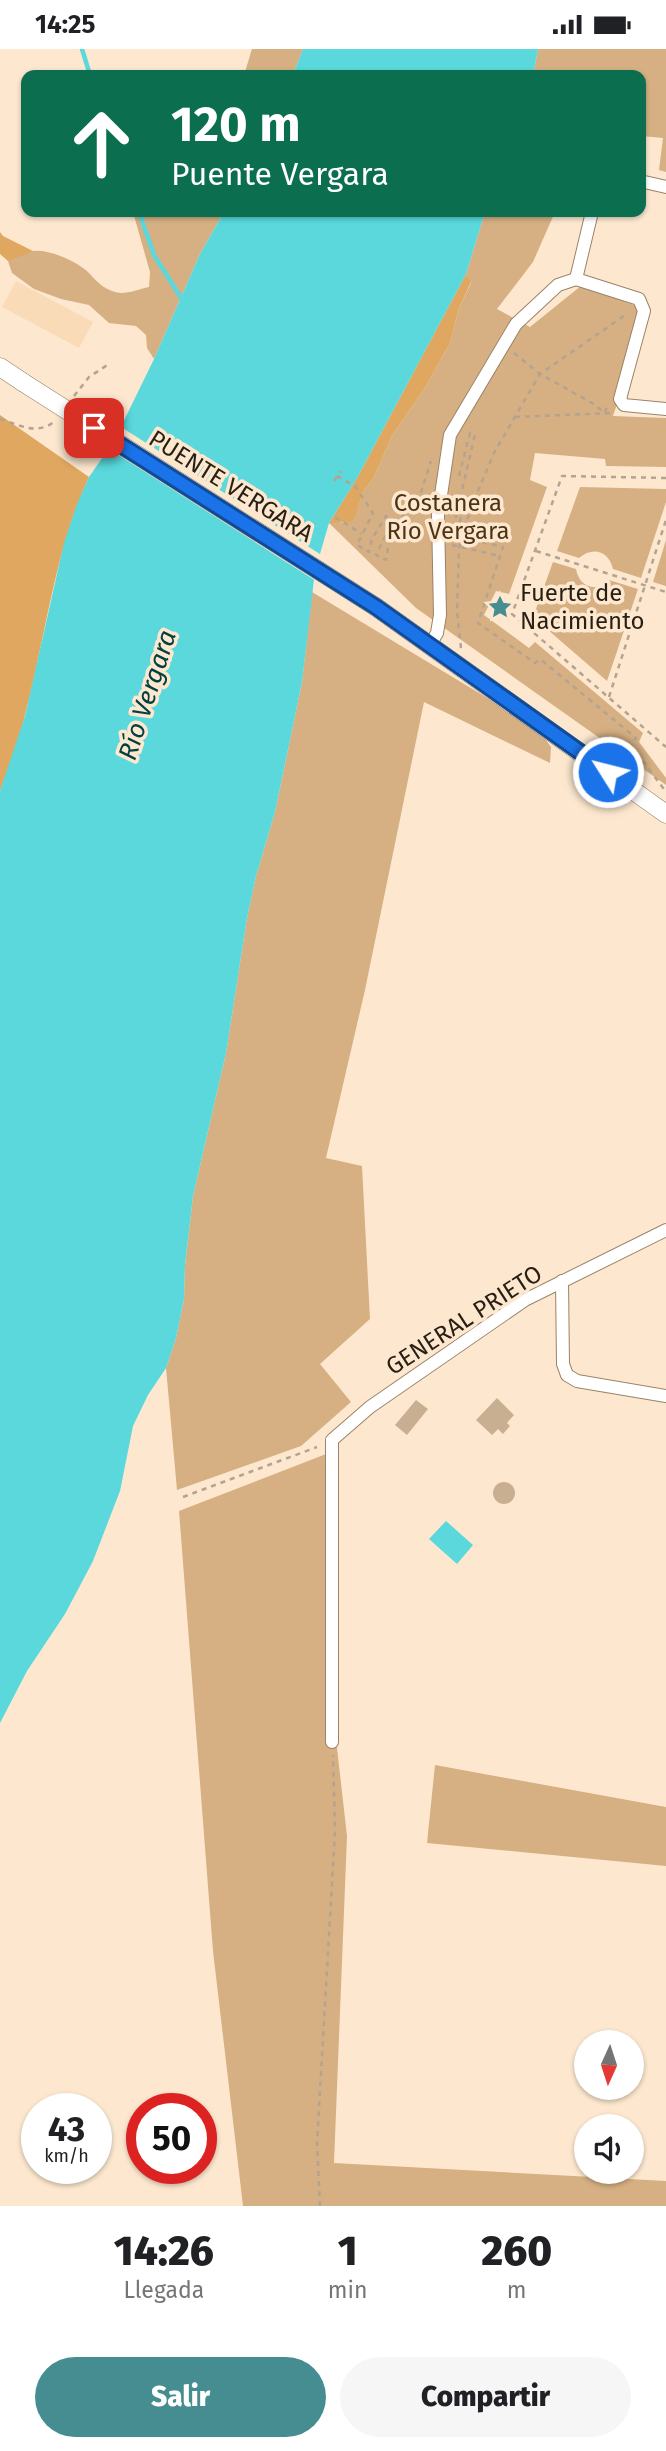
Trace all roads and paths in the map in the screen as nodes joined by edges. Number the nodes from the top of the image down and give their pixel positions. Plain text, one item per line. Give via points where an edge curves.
1 (646, 182) edge
2 (666, 187) edge
3 (591, 217) edge
4 (576, 279) junction
5 (642, 303) junction
6 (504, 344) junction
7 (0, 367) edge
8 (540, 374) junction
9 (619, 407) junction
10 (666, 409) edge
11 (605, 413) junction
12 (515, 417) junction
13 (475, 434) dead end
14 (446, 462) junction
15 (341, 471) dead end
16 (338, 476) junction
17 (666, 478) edge
18 (334, 481) dead end
19 (471, 507) junction
20 (335, 517) dead end
21 (666, 520) edge
22 (362, 534) junction
23 (462, 537) junction
24 (459, 547) junction
25 (535, 551) junction
26 (500, 556) junction
27 (645, 586) junction
28 (666, 592) edge
29 (430, 645) junction
30 (464, 669) junction
31 (608, 697) junction
32 (666, 747) edge
33 (666, 792) edge
34 (666, 814) edge
35 (666, 1230) edge
36 (562, 1281) junction
37 (666, 1396) edge
38 (332, 1440) junction
39 (183, 1497) dead end
40 (332, 1742) joint
41 (320, 2206) edge

1 - 2 street
3 - 4 street
4 - 5 street
4 - 6 street via 558,285 516,324
5 - 8 path
5 - 9 street
6 - 8 path
6 - 14 street via 450,435
7 - 29 main road, PUENTE VERGARA, bridge
8 - 11 path
8 - 12 path
9 - 10 street
9 - 11 path
11 - 12 path
12 - 19 path
13 - 19 path via 454,524 459,525 464,505
14 - 22 path via 432,458 421,492 389,543 386,560 376,555 394,519 386,516 369,552 357,545
14 - 29 street via 438,532 440,615
15 - 16 path
16 - 18 path
16 - 22 path via 355,486 373,513
17 - 25 path via 562,476
19 - 23 path
20 - 22 path
21 - 27 path
23 - 24 path
23 - 26 path via 503,547
24 - 26 path
24 - 30 path via 457,611
25 - 27 path
25 - 31 path via 512,614
26 - 33 path via 478,623 535,663 540,659 636,738 631,744
27 - 28 path
27 - 31 path
29 - 30 main road, PUENTE VERGARA
30 - 34 main road, PUENTE VERGARA
31 - 32 path
35 - 36 street, GENERAL PRIETO
36 - 37 street via 567,1374 577,1381
36 - 38 street, GENERAL PRIETO via 525,1300 370,1407
38 - 39 path
38 - 40 street
40 - 41 path via 335,1831 317,2143

